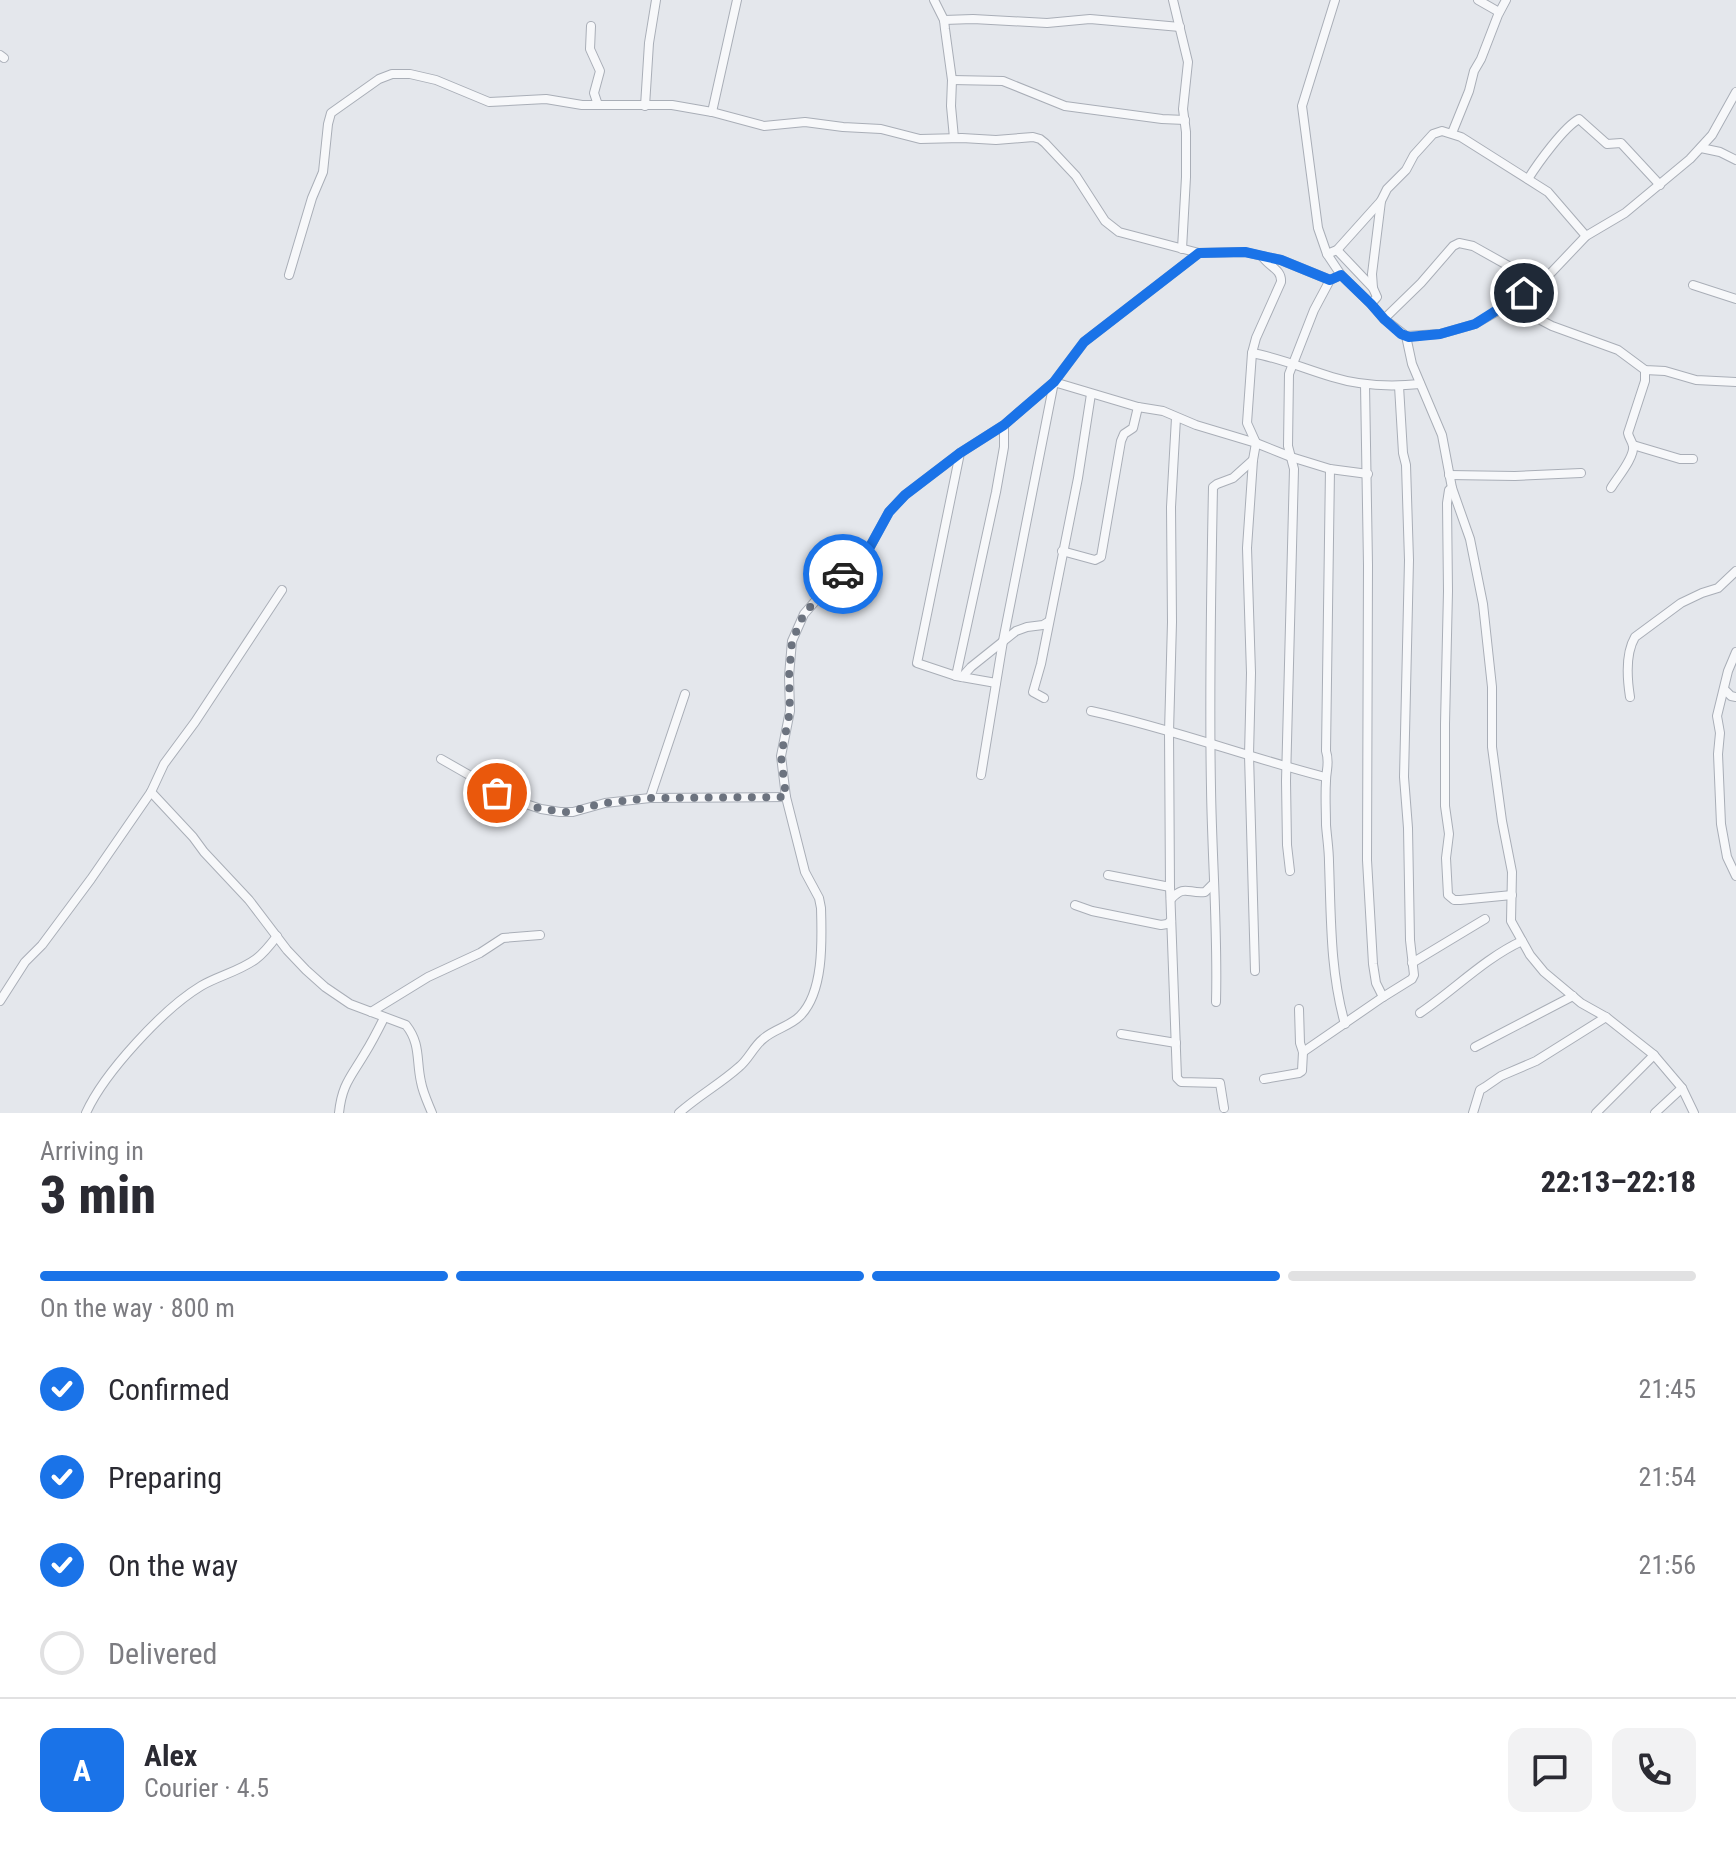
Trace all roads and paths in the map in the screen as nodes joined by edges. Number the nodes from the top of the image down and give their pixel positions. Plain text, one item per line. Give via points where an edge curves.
1 (656, 0) edge
2 (737, 0) edge
3 (934, 0) edge
4 (1173, 0) edge
5 (1335, 0) edge
6 (1478, 0) edge
7 (1506, 0) edge
8 (1499, 12) junction
9 (944, 20) junction
10 (591, 26) dead end
11 (1180, 27) junction
12 (952, 80) junction
13 (1736, 92) edge
14 (598, 105) junction
15 (645, 106) junction
16 (712, 112) junction
17 (1185, 120) junction
18 (1452, 133) junction
19 (954, 138) junction
20 (1701, 148) junction
21 (1736, 160) edge
22 (1528, 179) junction
23 (1660, 185) junction
24 (1381, 201) junction
25 (1586, 236) junction
26 (1182, 249) junction
27 (1337, 250) junction
28 (1199, 253) junction
29 (1327, 254) junction
30 (1262, 256) junction
31 (289, 275) dead end
32 (1341, 275) junction
33 (1330, 280) junction
34 (1539, 283) junction
35 (1693, 285) dead end
36 (1373, 288) junction
37 (1736, 299) edge
38 (1371, 304) junction
39 (1510, 304) junction
40 (1384, 319) junction
41 (1406, 336) junction
42 (1252, 353) junction
43 (1293, 363) junction
44 (1645, 370) junction
45 (1054, 382) junction
46 (1736, 382) edge
47 (1365, 384) junction
48 (1420, 384) junction
49 (1399, 386) junction
50 (1091, 394) junction
51 (1138, 407) junction
52 (1176, 418) junction
53 (1004, 425) junction
54 (1256, 443) junction
55 (1633, 445) junction
56 (960, 453) junction
57 (1291, 457) junction
58 (1693, 459) dead end
59 (1253, 460) junction
60 (1330, 469) junction
61 (1581, 473) dead end
62 (1368, 474) junction
63 (1449, 475) junction
64 (1452, 488) junction
65 (1611, 488) dead end
66 (1062, 551) junction
67 (1736, 571) edge
68 (282, 590) dead end
69 (1048, 622) junction
70 (1003, 641) junction
71 (1736, 652) edge
72 (959, 658) junction
73 (981, 659) junction
74 (959, 677) junction
75 (996, 683) junction
76 (1725, 690) junction
77 (685, 694) dead end
78 (1630, 697) dead end
79 (1736, 697) edge
80 (1044, 698) dead end
81 (1091, 711) dead end
82 (1169, 732) junction
83 (1210, 744) junction
84 (1249, 755) junction
85 (441, 759) dead end
86 (1287, 768) junction
87 (981, 775) dead end
88 (1325, 777) junction
89 (151, 792) junction
90 (786, 797) junction
91 (650, 798) junction
92 (1290, 871) dead end
93 (1108, 875) dead end
94 (1736, 876) edge
95 (1213, 884) junction
96 (1170, 887) junction
97 (1512, 895) junction
98 (1171, 899) junction
99 (1075, 905) dead end
100 (1485, 919) dead end
101 (1171, 921) junction
102 (540, 935) dead end
103 (277, 936) junction
104 (1522, 941) junction
105 (1412, 963) junction
106 (1255, 971) dead end
107 (1573, 996) junction
108 (1383, 997) junction
109 (0, 1001) edge
110 (1216, 1002) dead end
111 (1299, 1009) dead end
112 (371, 1012) junction
113 (1420, 1013) dead end
114 (1606, 1017) junction
115 (384, 1018) junction
116 (1345, 1024) junction
117 (1121, 1034) dead end
118 (1176, 1043) junction
119 (1475, 1047) dead end
120 (1303, 1052) junction
121 (1654, 1055) junction
122 (1264, 1079) dead end
123 (1682, 1088) junction
124 (1224, 1108) dead end
125 (86, 1113) edge
126 (339, 1113) edge
127 (432, 1113) edge
128 (679, 1113) edge
129 (1473, 1113) edge
130 (1596, 1113) edge
131 (1655, 1113) edge
132 (1694, 1113) edge

1 - 15 street
2 - 16 street
3 - 9 street
4 - 11 street
5 - 29 street via 1302,106 1316,215
6 - 8 street
7 - 8 street
8 - 18 street
9 - 11 street via 1090,19
9 - 12 street
10 - 14 street via 590,49 600,67 594,93
11 - 17 street via 1188,58
12 - 17 street via 1003,81 1065,106
12 - 19 street
13 - 20 street
14 - 15 street
14 - 31 street via 546,99 489,102 424,77 382,77 329,117 323,172
15 - 16 street
16 - 19 street via 764,126 800,122 881,129 920,139
17 - 26 street
18 - 22 street
18 - 24 street via 1433,134
19 - 26 street via 1040,139 1076,176 1110,226
20 - 21 street
20 - 23 street
22 - 23 street via 1579,119 1607,144 1621,143
22 - 25 street via 1548,192
23 - 25 street
24 - 27 street
24 - 36 street
25 - 34 street
26 - 28 street
27 - 29 street
27 - 36 street
28 - 30 street
28 - 45 street via 1084,342
29 - 32 street
30 - 33 street
30 - 42 street via 1280,272 1281,282
32 - 33 street
32 - 38 street
33 - 43 street
34 - 39 street
34 - 40 street via 1459,243
35 - 37 street
36 - 38 street via 1377,297
38 - 40 street
39 - 41 street via 1475,324
39 - 44 street via 1618,350
40 - 41 street
41 - 48 street
42 - 43 street
42 - 54 street via 1247,423
43 - 47 street
43 - 57 street
44 - 46 street
44 - 55 street via 1628,433
45 - 50 street
45 - 53 street
45 - 70 street
47 - 49 street
47 - 62 street
48 - 49 street
48 - 63 street via 1442,435
49 - 105 street via 1409,560 1404,777
50 - 51 street
50 - 66 street
51 - 52 street
51 - 66 street via 1133,428 1121,441 1101,557
52 - 54 street
52 - 82 street
53 - 56 street
53 - 72 street via 996,492
54 - 57 street
54 - 59 street
55 - 58 street
55 - 65 street
56 - 74 street via 917,663
56 - 90 street via 889,512 866,554 825,590 797,627 781,756
57 - 60 street
57 - 86 street
59 - 83 street via 1213,487
59 - 84 street via 1247,548
60 - 62 street
60 - 88 street
61 - 63 street
62 - 108 street via 1367,860 1373,964
63 - 64 street
64 - 97 street via 1470,539 1487,625 1492,747
64 - 97 street via 1447,503 1448,895 1454,900
66 - 69 street
67 - 78 street via 1718,588 1672,607 1635,637 1628,662
68 - 89 street via 164,764
69 - 70 street via 1021,628
69 - 80 street via 1033,692
70 - 73 street
70 - 75 street
71 - 76 street
72 - 73 street
72 - 74 street
73 - 74 street
74 - 75 street
75 - 87 street
76 - 79 street
76 - 94 street via 1717,716 1721,824
77 - 91 street
81 - 82 street
82 - 83 street
82 - 96 street
83 - 84 street
83 - 95 street
84 - 86 street
84 - 106 street
85 - 91 street via 497,793 541,809 573,812
86 - 88 street
86 - 92 street
88 - 116 street via 1331,923
89 - 103 street
89 - 109 street
90 - 91 street
90 - 128 street via 805,872 821,908 815,991 800,1016 766,1036 737,1070
93 - 96 street
95 - 98 street via 1205,892 1184,889
95 - 110 street
96 - 98 street
97 - 104 street via 1511,921
98 - 101 street
99 - 101 street via 1161,925
100 - 105 street
101 - 118 street
102 - 112 street via 503,938
103 - 112 street via 325,987
103 - 125 street via 256,959 179,1002 102,1083
104 - 107 street via 1544,972
104 - 113 street
105 - 108 street via 1412,979
107 - 114 street
107 - 119 street
108 - 116 street
111 - 120 street
112 - 115 street
114 - 121 street
114 - 129 street via 1480,1090
115 - 126 street via 347,1078
115 - 127 street via 400,1021 411,1031
116 - 120 street
117 - 118 street
118 - 124 street via 1178,1080 1220,1083
120 - 122 street via 1302,1071
121 - 123 street
121 - 130 street
123 - 131 street
123 - 132 street

